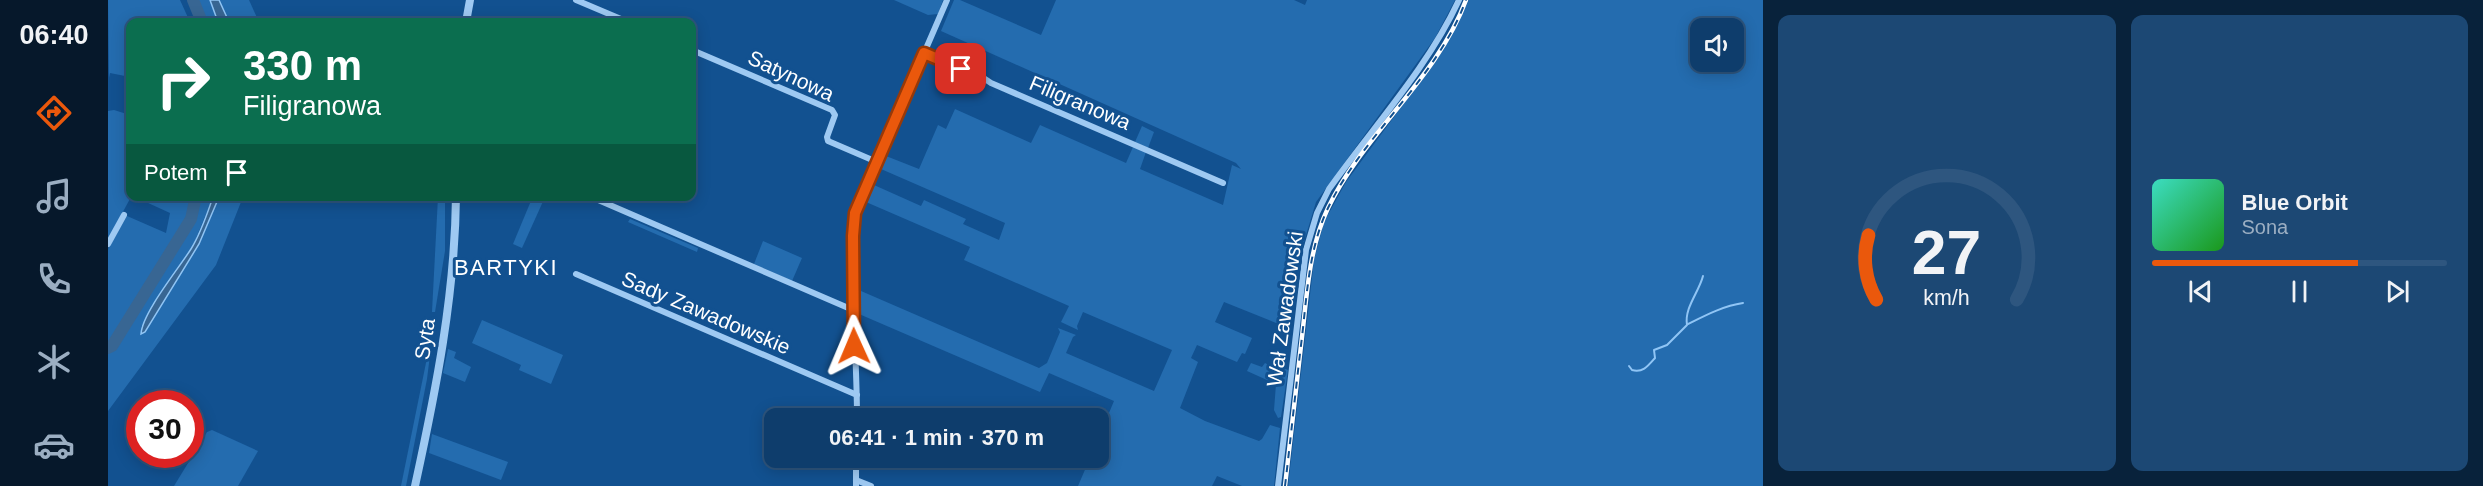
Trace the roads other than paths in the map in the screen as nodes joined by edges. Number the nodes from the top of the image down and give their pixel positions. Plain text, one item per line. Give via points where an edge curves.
1 (470, 0) edge
2 (576, 0) edge
3 (947, 0) edge
4 (1459, 0) edge
5 (467, 18) edge
6 (619, 18) edge
7 (696, 52) edge
8 (924, 53) junction
9 (877, 162) junction
10 (1223, 183) dead end
11 (456, 201) edge
12 (601, 201) edge
13 (124, 215) dead end
14 (108, 244) edge
15 (576, 274) dead end
16 (853, 310) junction
17 (857, 395) junction
18 (857, 408) edge
19 (856, 483) edge
20 (415, 486) edge
21 (871, 486) edge
22 (1278, 486) edge

1 - 5 street
2 - 6 street
3 - 8 street
4 - 22 street, Wał Zawadowski via 1429,54 1329,189 1317,213 1306,250
7 - 9 street, Satynowa via 832,110 835,115 828,141
8 - 9 street
8 - 10 street, Filigranowa
9 - 16 street via 855,213
11 - 20 street, Syta via 447,325
12 - 16 street
13 - 14 street
15 - 17 street, Sady Zawadowskie
16 - 17 street
17 - 18 street
19 - 21 street

